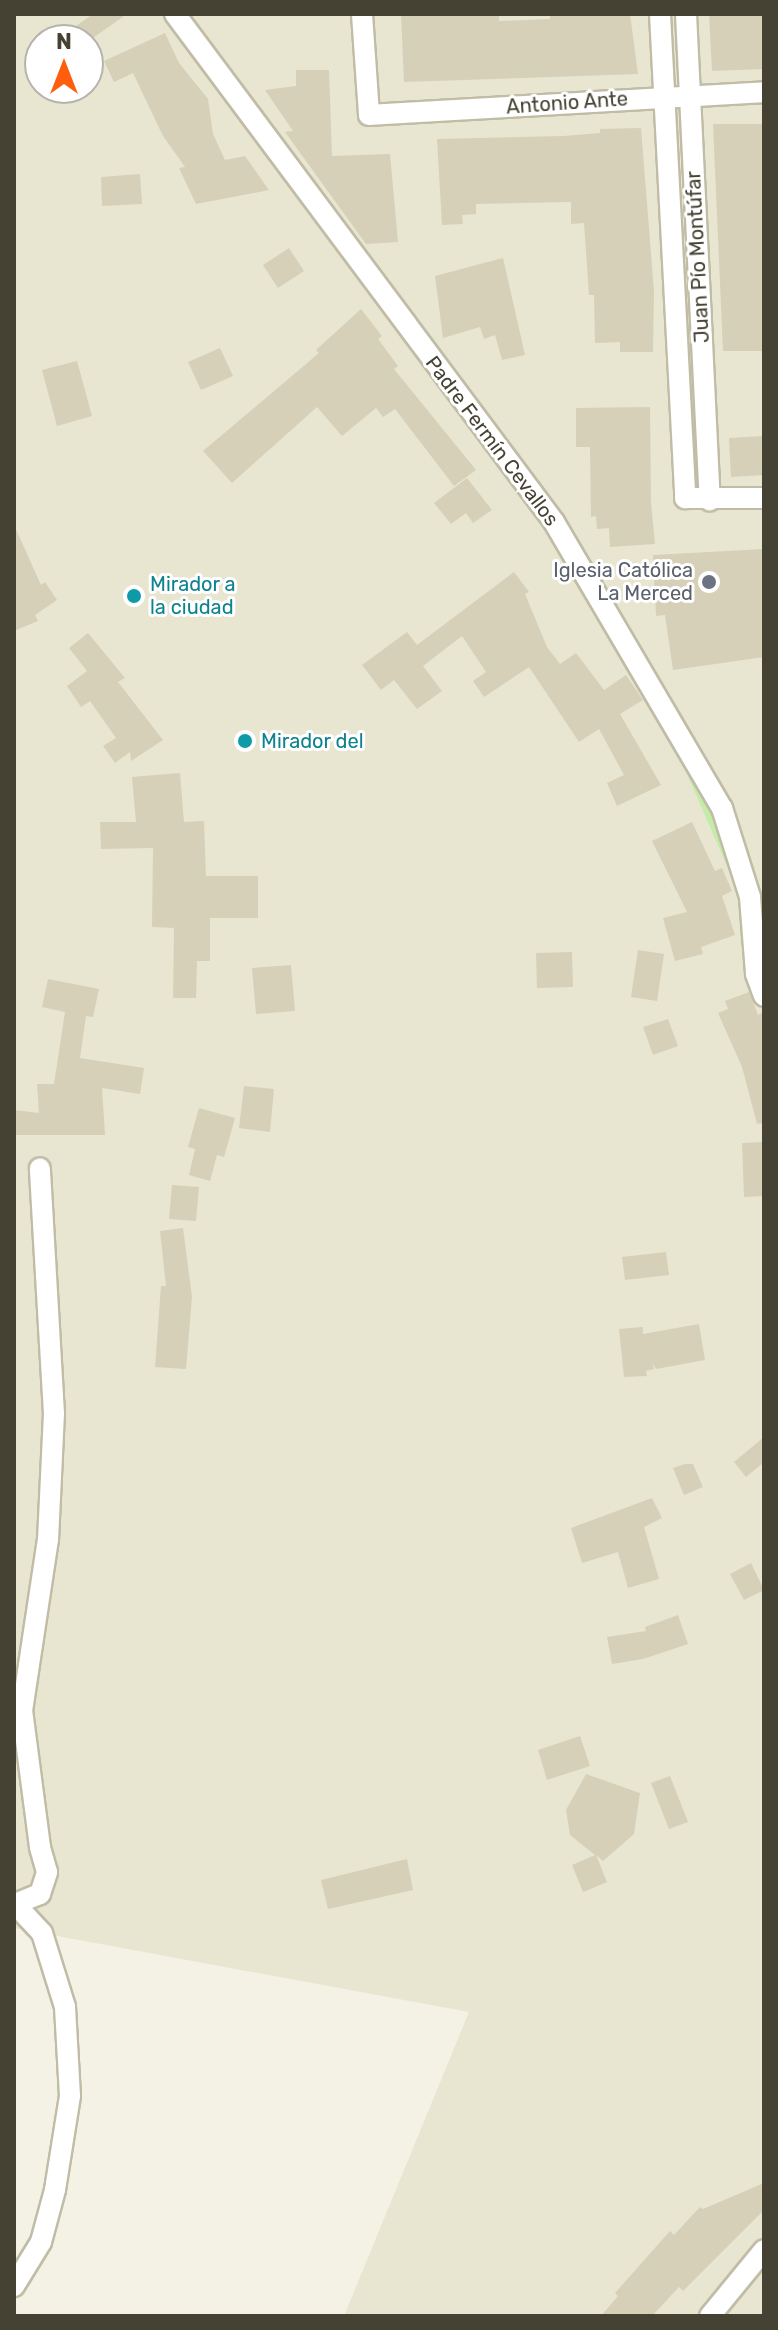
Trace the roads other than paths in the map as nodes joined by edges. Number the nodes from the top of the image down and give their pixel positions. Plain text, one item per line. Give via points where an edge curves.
1 (175, 14) edge
2 (362, 14) edge
3 (660, 14) edge
4 (686, 14) edge
5 (764, 92) edge
6 (690, 96) junction
7 (664, 97) junction
8 (764, 498) edge
9 (710, 500) junction
10 (764, 996) edge
11 (40, 1168) dead end
12 (15, 1903) edge
13 (764, 2250) edge
14 (14, 2286) edge
15 (710, 2316) edge

1 - 10 street, Padre Fermín Cevallos via 554,522 722,808 750,897 756,974
2 - 7 street, Antonio Ante via 369,115
3 - 7 street, Juan Pío Montúfar
4 - 6 street, Juan Pío Montúfar
5 - 6 street, Antonio Ante
6 - 7 street, Antonio Ante
6 - 9 street, Juan Pío Montúfar
7 - 9 street, Juan Pío Montúfar via 685,498
8 - 9 street
11 - 12 street via 54,1414 48,1540 22,1711 47,1872 40,1894
12 - 14 street via 42,1933 65,2007 70,2096 41,2242
13 - 15 street

